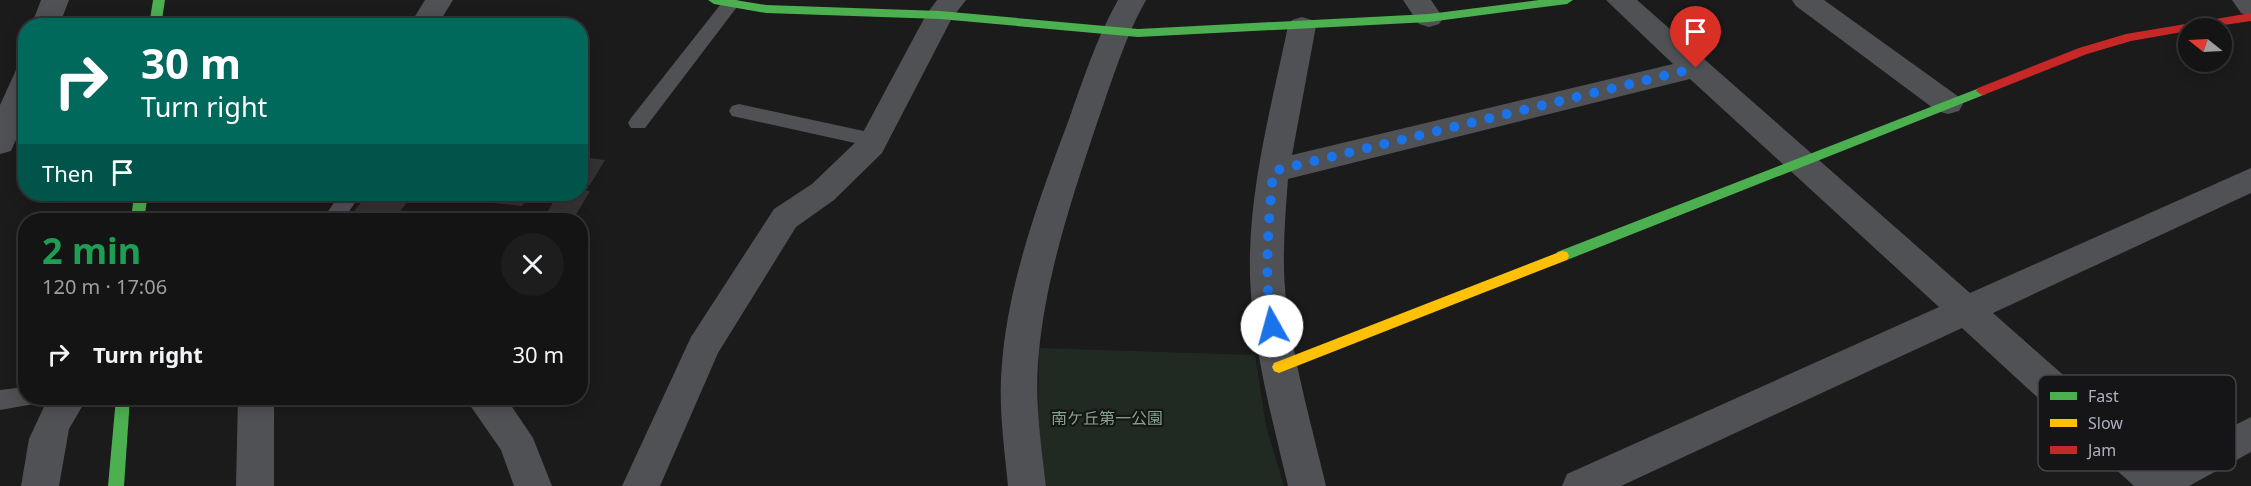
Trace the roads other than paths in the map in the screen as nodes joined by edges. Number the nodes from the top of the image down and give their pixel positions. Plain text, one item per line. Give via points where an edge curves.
1 (55, 0) edge
2 (159, 0) edge
3 (439, 0) edge
4 (1132, 0) edge
5 (1567, 0) edge
6 (1620, 0) edge
7 (1806, 0) edge
8 (2246, 0) edge
9 (723, 2) edge
10 (946, 7) edge
11 (2251, 7) edge
12 (1423, 9) edge
13 (48, 18) edge
14 (156, 18) edge
15 (428, 18) edge
16 (2251, 18) edge
17 (1302, 26) junction
18 (1114, 32) junction
19 (1696, 68) junction
20 (18, 97) edge
21 (1948, 104) junction
22 (739, 111) dead end
23 (638, 123) dead end
24 (873, 140) junction
25 (0, 143) edge
26 (1800, 163) junction
27 (1273, 171) junction
28 (2251, 180) edge
29 (1964, 310) junction
30 (1279, 367) junction
31 (2038, 378) edge
32 (18, 398) edge
33 (0, 400) edge
34 (64, 405) edge
35 (122, 405) edge
36 (256, 405) edge
37 (490, 405) edge
38 (2251, 433) edge
39 (2236, 441) edge
40 (2140, 471) edge
41 (2181, 471) edge
42 (2155, 485) edge
43 (40, 486) edge
44 (116, 486) edge
45 (255, 486) edge
46 (533, 486) edge
47 (641, 486) edge
48 (1027, 486) edge
49 (1308, 486) edge
50 (1581, 486) edge

1 - 13 street
2 - 14 street
3 - 15 street
4 - 18 street
5 - 12 street
6 - 19 street
7 - 21 street
8 - 11 street
9 - 10 street via 766,9
9 - 23 lane
10 - 18 street
10 - 24 street
12 - 17 street
16 - 21 street via 2130,37
17 - 18 street
17 - 27 street
18 - 48 street via 1035,267 1021,348 1020,429
19 - 26 street
19 - 27 street
20 - 25 street
21 - 26 street
22 - 24 lane
24 - 47 street via 823,192 785,218 703,347
26 - 29 street
26 - 30 street
27 - 30 street via 1267,241 1269,305
28 - 29 street
29 - 31 street
29 - 50 street
30 - 49 street
32 - 33 lane
34 - 43 street via 53,419 46,441
35 - 44 street
36 - 45 street
37 - 46 street via 500,415 528,466
38 - 39 street
40 - 42 street
41 - 42 street

